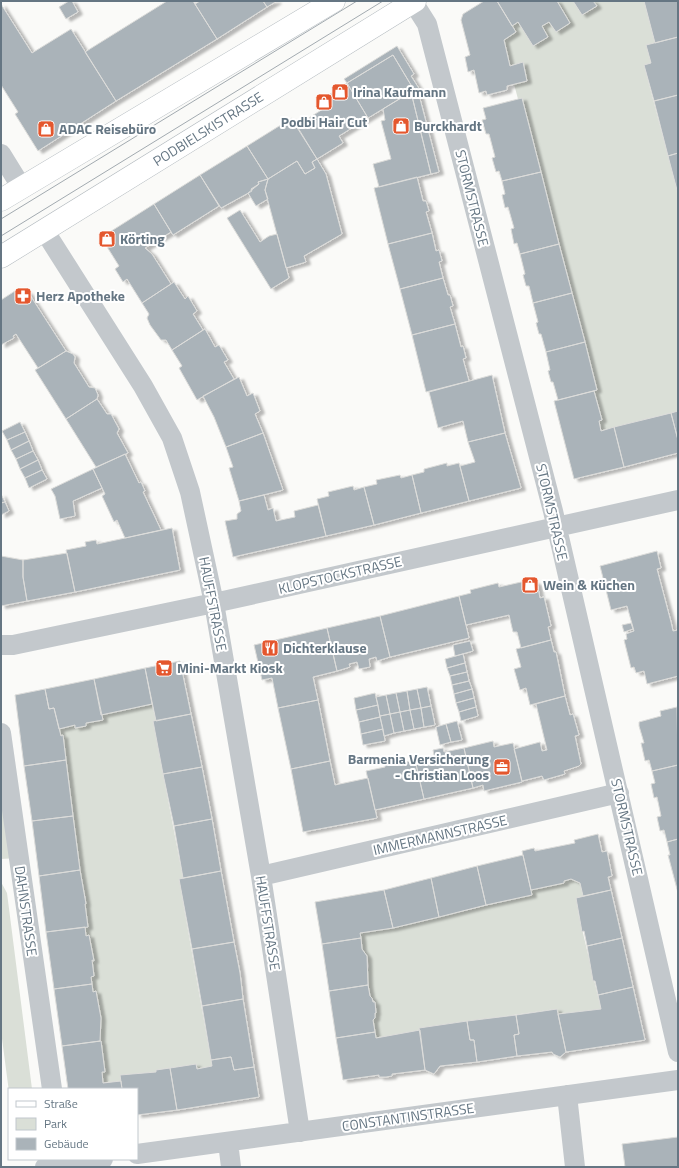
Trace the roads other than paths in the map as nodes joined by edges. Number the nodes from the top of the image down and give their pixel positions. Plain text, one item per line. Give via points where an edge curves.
1 (334, 1) edge
2 (414, 2) edge
3 (1, 154) edge
4 (22, 188) junction
5 (1, 200) edge
6 (44, 230) junction
7 (1, 257) edge
8 (678, 500) edge
9 (555, 526) junction
10 (214, 603) junction
11 (1, 645) edge
12 (1, 733) edge
13 (619, 793) junction
14 (10, 858) edge
15 (261, 876) junction
16 (678, 1052) edge
17 (678, 1080) edge
18 (52, 1088) edge
19 (567, 1095) junction
20 (300, 1132) junction
21 (228, 1142) junction
22 (138, 1154) edge
23 (94, 1160) edge
24 (57, 1164) edge
25 (231, 1167) edge
26 (575, 1167) edge

1 - 4 main road
2 - 6 main road, PODBIELSKISTRASSE
2 - 9 street, STORMSTRASSE via 428,24
3 - 4 street
4 - 5 main road
6 - 7 main road, PODBIELSKISTRASSE
6 - 10 street, HAUFFSTRASSE via 172,438 190,492
8 - 9 street, KLOPSTOCKSTRASSE
9 - 10 street, KLOPSTOCKSTRASSE
9 - 13 street, STORMSTRASSE
10 - 11 street, KLOPSTOCKSTRASSE via 13,645
10 - 15 street, HAUFFSTRASSE
12 - 14 street, DAHNSTRASSE
13 - 15 street, IMMERMANNSTRASSE
13 - 16 street, STORMSTRASSE
14 - 18 street, DAHNSTRASSE
15 - 20 street, HAUFFSTRASSE
17 - 19 street, CONSTANTINSTRASSE
19 - 20 street, CONSTANTINSTRASSE
19 - 26 street
20 - 21 street, CONSTANTINSTRASSE
21 - 22 street, CONSTANTINSTRASSE
21 - 25 street
23 - 24 street

